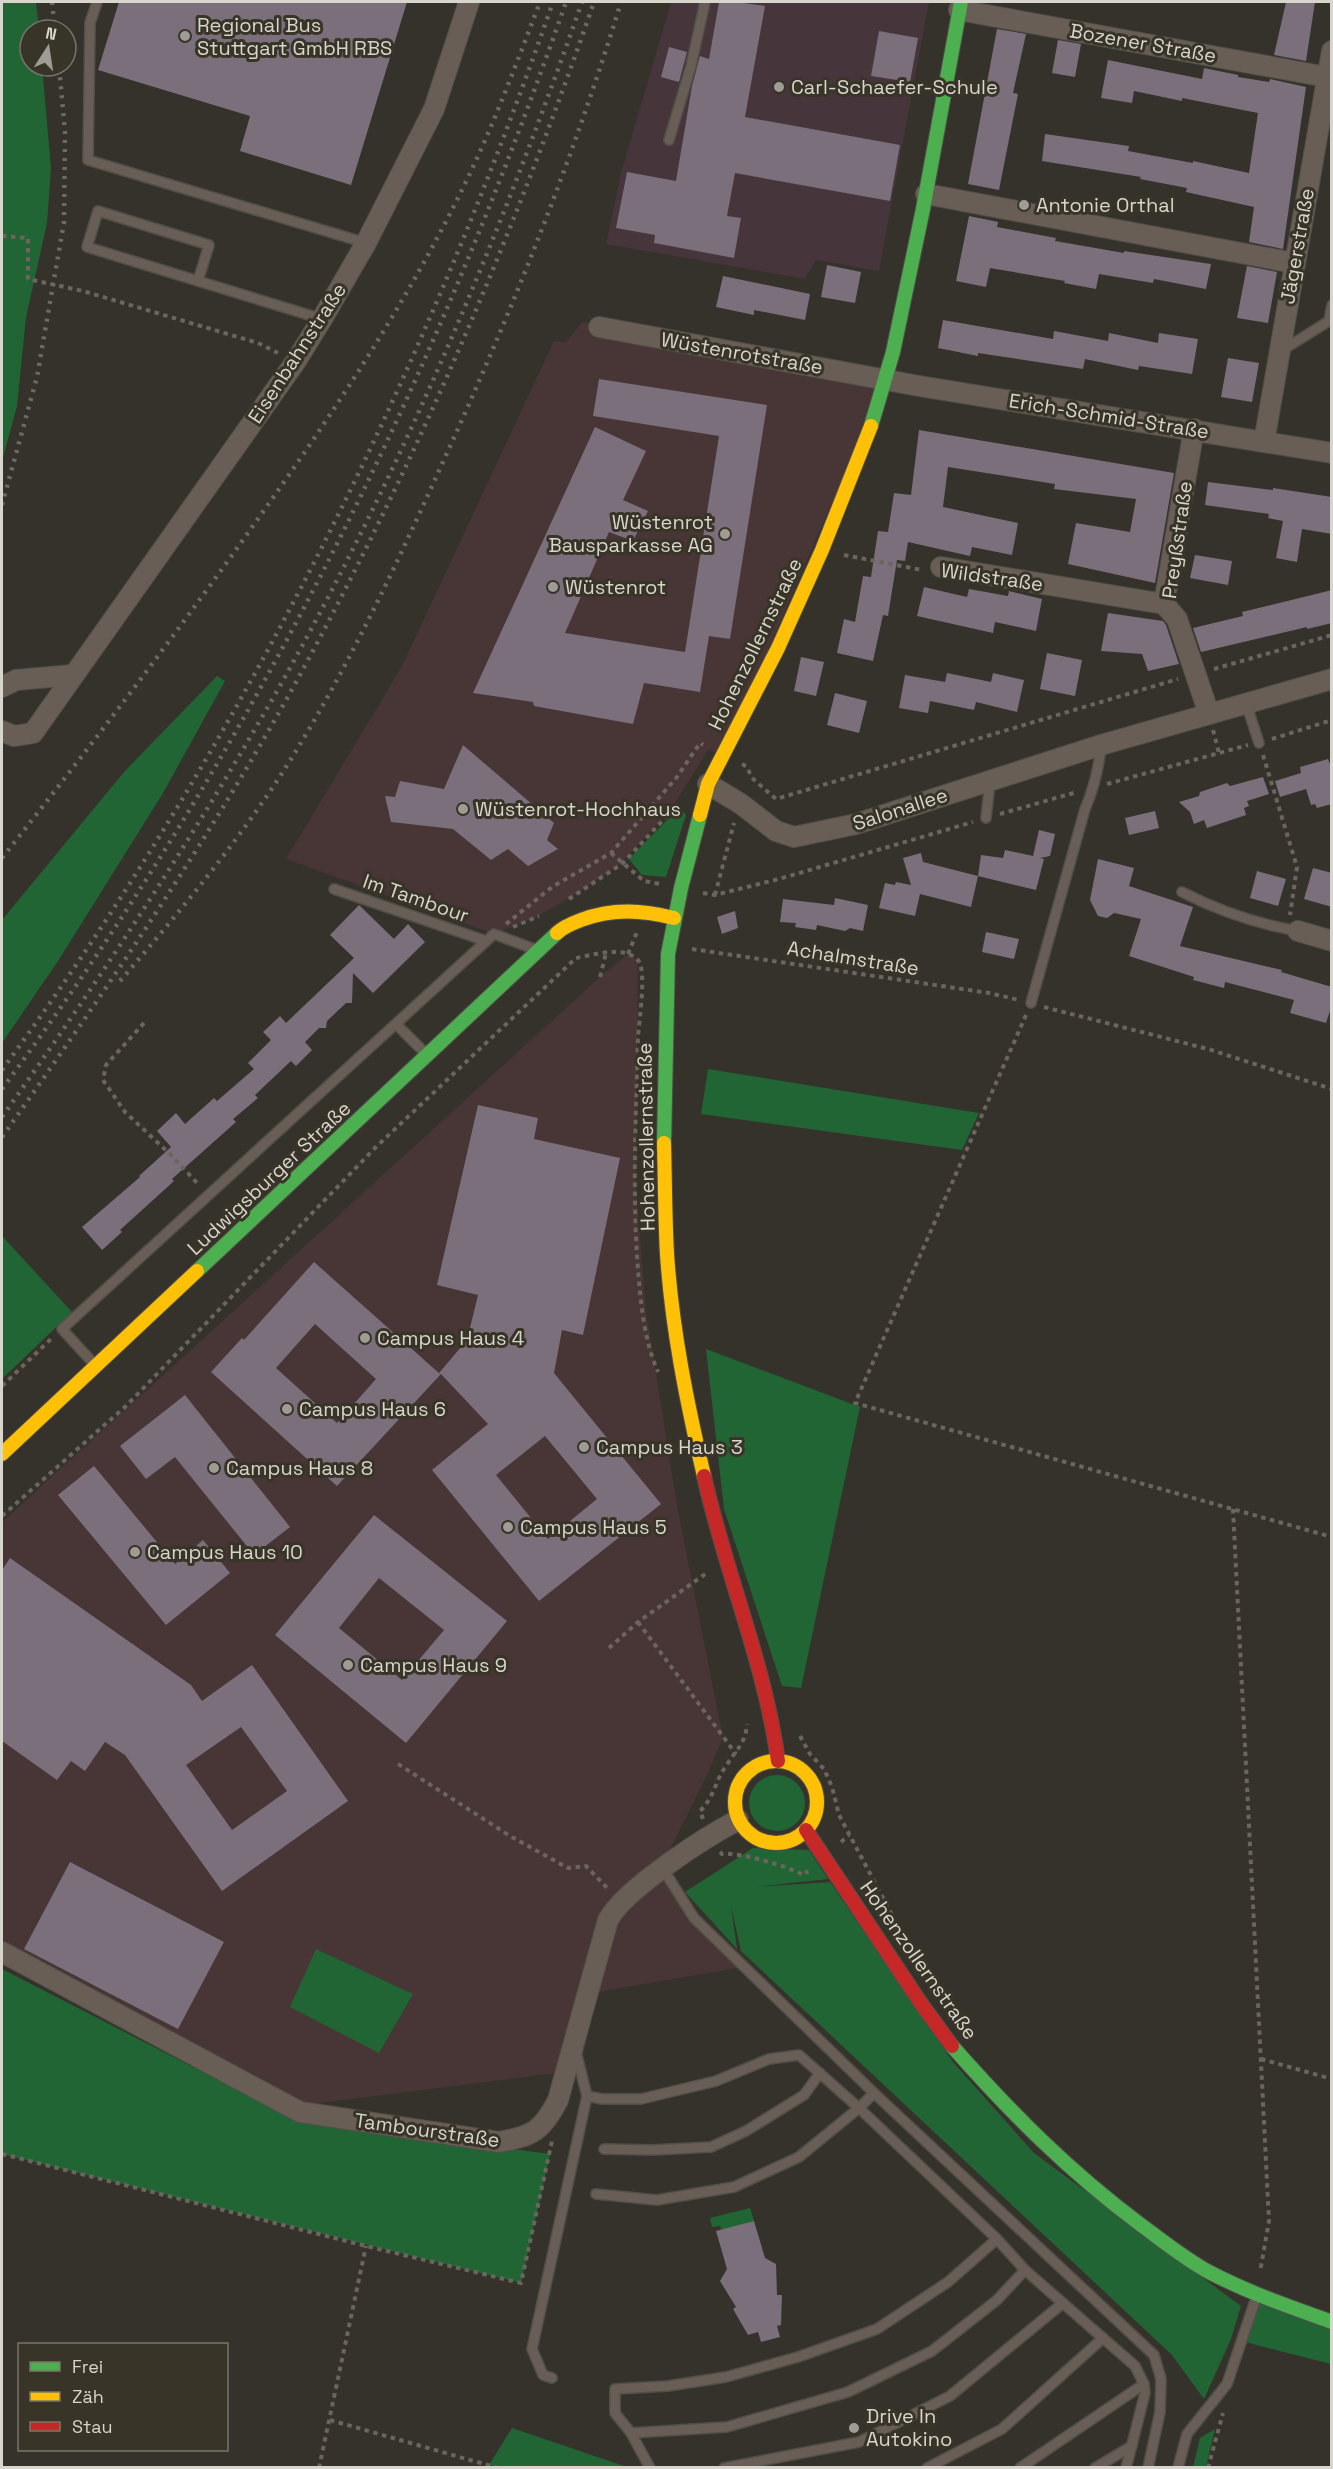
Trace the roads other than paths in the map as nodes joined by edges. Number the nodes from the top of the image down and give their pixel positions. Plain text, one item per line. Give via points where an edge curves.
1 (97, 2) edge
2 (469, 2) edge
3 (705, 2) edge
4 (960, 6) edge
5 (1332, 51) edge
6 (1327, 77) junction
7 (669, 140) dead end
8 (926, 194) junction
9 (366, 243) junction
10 (1294, 262) junction
11 (198, 281) junction
12 (1332, 305) edge
13 (322, 319) junction
14 (599, 327) dead end
15 (1279, 352) junction
16 (886, 379) junction
17 (1194, 429) junction
18 (1264, 442) junction
19 (1332, 453) edge
20 (941, 567) road end
21 (1164, 604) junction
22 (74, 675) junction
23 (1332, 679) edge
24 (2, 687) edge
25 (1246, 703) junction
26 (1209, 714) junction
27 (3, 733) edge
28 (1259, 742) road end
29 (1101, 745) junction
30 (712, 776) junction
31 (991, 781) junction
32 (986, 818) road end
33 (334, 890) dead end
34 (1182, 892) dead end
35 (674, 918) junction
36 (1298, 931) joint
37 (486, 941) junction
38 (1332, 941) edge
39 (537, 950) junction
40 (1032, 1003) road end
41 (396, 1024) junction
42 (429, 1056) junction
43 (96, 1365) junction
44 (2, 1454) edge
45 (778, 1761) junction
46 (738, 1820) junction
47 (806, 1830) junction
48 (663, 1869) junction
49 (2, 1952) edge
50 (574, 2047) junction
51 (820, 2073) junction
52 (874, 2093) junction
53 (587, 2096) junction
54 (859, 2108) junction
55 (604, 2149) dead end
56 (596, 2194) dead end
57 (997, 2239) junction
58 (1025, 2270) junction
59 (1257, 2296) junction
60 (1063, 2303) junction
61 (1332, 2322) edge
62 (1103, 2338) junction
63 (552, 2378) dead end
64 (1144, 2384) junction
65 (631, 2433) junction
66 (1132, 2446) junction
67 (650, 2468) edge
68 (724, 2468) edge
69 (927, 2468) edge
70 (1020, 2468) edge
71 (1095, 2468) edge
72 (1126, 2468) edge
73 (1148, 2468) edge
74 (1178, 2468) edge

1 - 9 lane via 90,23 88,160
2 - 9 street, Eisenbahnstraße via 434,109
3 - 7 lane
4 - 6 street, Bozener Straße
4 - 8 main road, Hohenzollernstraße
5 - 6 street, Jägerstraße
6 - 10 street, Jägerstraße
8 - 10 street
8 - 16 main road, Hohenzollernstraße
9 - 13 street, Eisenbahnstraße
10 - 15 street, Jägerstraße
11 - 11 lane via 87,247 98,211 209,245
11 - 13 lane
12 - 15 lane via 1329,321
13 - 22 street, Eisenbahnstraße via 296,362
14 - 16 street, Wüstenrotstraße
15 - 18 street, Jägerstraße
16 - 17 street, Erich-Schmid-Straße
16 - 30 main road, Hohenzollernstraße via 875,417 822,550 778,648
17 - 18 street, Erich-Schmid-Straße
17 - 21 street, Preyßstraße
18 - 19 street, Erich-Schmid-Straße
20 - 21 street, Wildstraße
21 - 26 street, Preyßstraße via 1177,619
22 - 24 street via 16,680
22 - 27 street, Eisenbahnstraße via 33,733
23 - 25 street, Salonallee
25 - 26 street, Salonallee
25 - 28 lane
26 - 29 street, Salonallee
29 - 31 street, Salonallee
29 - 40 lane via 1100,766
30 - 31 street, Salonallee via 776,831 794,837 856,824
30 - 35 main road, Hohenzollernstraße
31 - 32 lane
33 - 37 lane, Im Tambour
34 - 36 lane via 1216,909
35 - 39 main road, Ludwigsburger Straße via 612,910 561,929
35 - 45 main road, Hohenzollernstraße via 665,1032 664,1137 673,1314 688,1408 707,1491 759,1668
36 - 38 street
37 - 39 lane via 494,934
37 - 41 lane
39 - 42 main road, Ludwigsburger Straße
41 - 42 lane
41 - 43 lane via 62,1329
42 - 43 main road, Ludwigsburger Straße
43 - 44 main road, Ludwigsburger Straße
45 - 46 main road via 764,1763 742,1779 736,1792
45 - 47 main road via 803,1771 816,1793 815,1813
46 - 47 main road via 746,1831 769,1843 789,1841
46 - 48 street, Tambourstraße via 711,1834
47 - 59 main road, Hohenzollernstraße via 949,2042 1003,2104 1093,2189 1144,2228 1208,2271
48 - 50 street, Tambourstraße via 621,1902 608,1920
48 - 52 lane via 694,1918
49 - 50 street, Tambourstraße via 300,2112 499,2142 525,2138 549,2118
50 - 53 lane
51 - 53 lane via 799,2055 770,2059 716,2081 641,2099 602,2100
51 - 54 lane
51 - 55 lane via 804,2095 746,2131 711,2147
52 - 54 lane
52 - 73 lane via 1154,2355 1161,2379 1160,2401
53 - 63 lane via 532,2349 543,2375
54 - 56 lane via 799,2157 734,2187 657,2200
54 - 57 lane
57 - 58 lane
57 - 65 lane via 948,2282 877,2329 726,2377 615,2389 615,2413
58 - 60 lane
58 - 65 lane via 997,2300 932,2351 848,2392 727,2427
59 - 61 main road, Hohenzollernstraße
59 - 74 lane via 1227,2384 1187,2434
60 - 62 lane
60 - 68 lane via 950,2396 859,2442
62 - 64 lane via 1135,2366
62 - 69 lane via 1002,2429
64 - 66 lane
64 - 70 lane
65 - 67 lane
66 - 71 lane
66 - 72 lane

